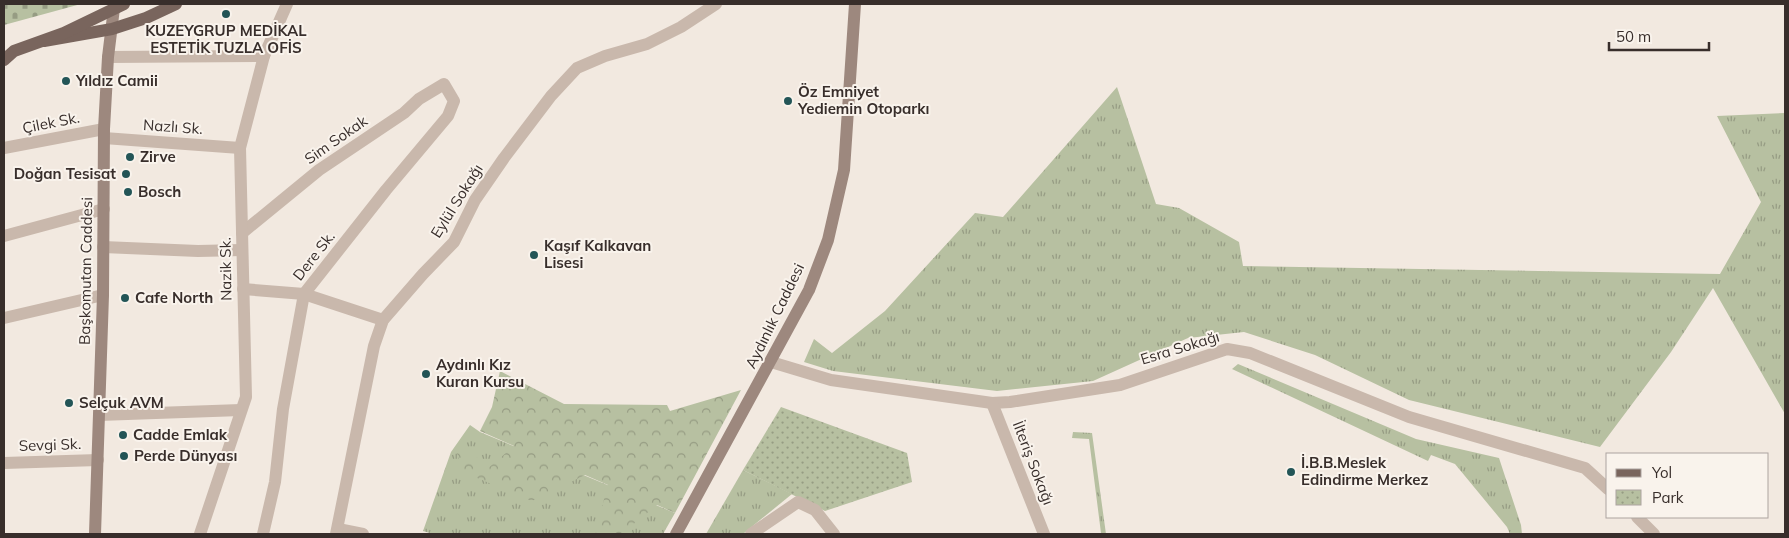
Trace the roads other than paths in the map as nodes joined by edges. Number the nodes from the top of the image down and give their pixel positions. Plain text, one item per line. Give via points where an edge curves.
1 (176, 4) edge
2 (286, 4) edge
3 (716, 4) edge
4 (855, 4) edge
5 (119, 6) edge
6 (112, 29) junction
7 (44, 41) junction
8 (264, 56) junction
9 (108, 57) junction
10 (4, 60) edge
11 (448, 92) joint
12 (104, 134) junction
13 (4, 148) edge
14 (240, 148) junction
15 (104, 209) junction
16 (242, 233) junction
17 (4, 236) edge
18 (103, 247) junction
19 (242, 250) junction
20 (243, 289) junction
21 (304, 294) junction
22 (103, 295) junction
23 (4, 318) edge
24 (383, 320) junction
25 (771, 362) junction
26 (992, 403) junction
27 (241, 410) junction
28 (99, 415) junction
29 (98, 460) junction
30 (4, 462) edge
31 (1606, 487) edge
32 (1638, 518) edge
33 (337, 532) edge
34 (96, 534) edge
35 (200, 534) edge
36 (263, 534) edge
37 (363, 534) edge
38 (676, 534) edge
39 (751, 534) edge
40 (834, 534) edge
41 (1044, 534) edge
42 (1654, 534) edge

1 - 6 main road
2 - 8 street, Nazik Sk.
3 - 24 street, Eylül Sokağı via 682,27 648,44 577,68 551,96 504,158 475,200 454,242
4 - 25 street, Aydınlık Caddesi via 844,170 828,240 809,290
5 - 6 street, Başkomutan Caddesi
5 - 7 main road
6 - 7 main road
6 - 9 street, Başkomutan Caddesi
7 - 10 main road via 14,52
8 - 9 street
8 - 14 street, Nazik Sk.
9 - 12 street, Başkomutan Caddesi
11 - 16 street, Sim Sokak via 444,84 419,99 404,113 319,170
11 - 21 street, Dere Sk. via 454,101 448,116
12 - 13 street, Çilek Sk.
12 - 14 street, Nazlı Sk.
12 - 15 street, Başkomutan Caddesi
14 - 16 street, Nazik Sk.
15 - 17 street
15 - 18 street, Başkomutan Caddesi
16 - 19 street, Nazik Sk.
18 - 19 street
18 - 22 street, Başkomutan Caddesi
19 - 20 street, Nazik Sk.
20 - 21 street
20 - 27 street, Nazik Sk. via 246,397
21 - 24 street
21 - 36 street, Dere Sk. via 283,409 275,482
22 - 23 street
22 - 28 street, Başkomutan Caddesi
24 - 33 street, Eylül Sokağı via 374,346
25 - 26 street, Esra Sokağı via 831,380
25 - 38 street, Aydınlık Caddesi
26 - 31 street, Esra Sokağı via 1120,385 1227,348 1250,353 1408,417 1584,468
26 - 41 street, İlteriş Sokağı
27 - 28 street
27 - 35 street, Nazik Sk.
28 - 29 street, Başkomutan Caddesi
29 - 30 street, Sevgi Sk.
29 - 34 street, Başkomutan Caddesi
32 - 42 street
33 - 37 street
39 - 40 street via 798,502 815,510

